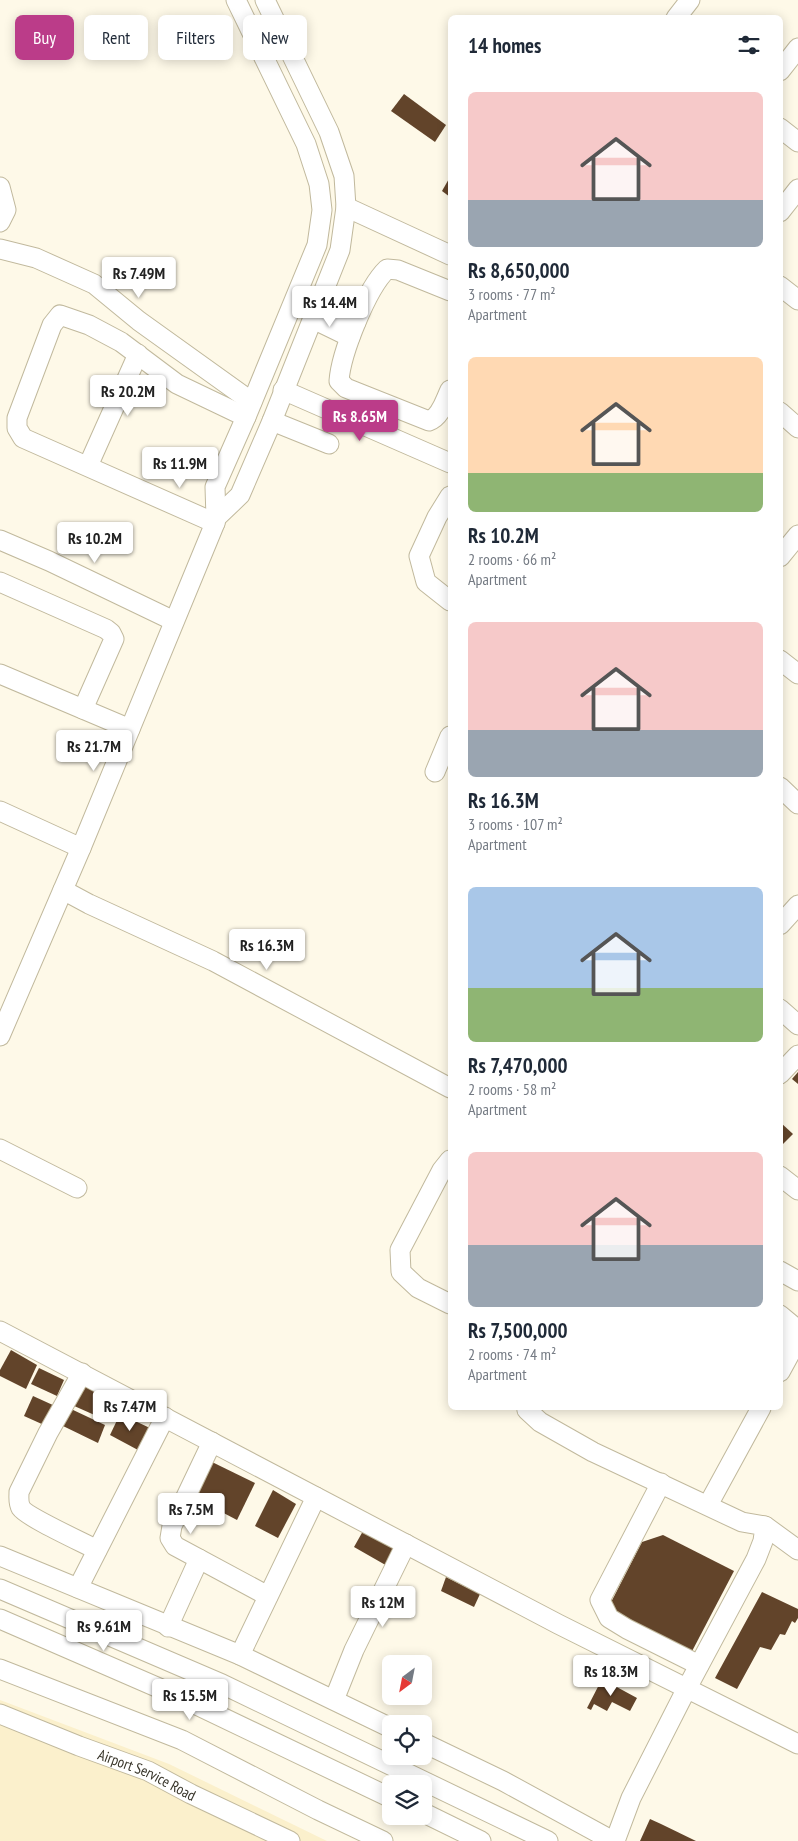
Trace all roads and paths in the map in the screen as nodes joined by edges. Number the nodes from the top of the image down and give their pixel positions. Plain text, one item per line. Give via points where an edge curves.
1 (236, 0) edge
2 (265, 0) edge
3 (690, 0) edge
4 (678, 15) edge
5 (798, 48) edge
6 (783, 67) edge
7 (783, 130) edge
8 (798, 142) edge
9 (0, 187) edge
10 (798, 189) edge
11 (346, 207) junction
12 (783, 208) edge
13 (0, 222) edge
14 (0, 249) edge
15 (448, 254) edge
16 (783, 288) edge
17 (448, 290) edge
18 (798, 300) edge
19 (316, 311) junction
20 (353, 330) junction
21 (138, 354) junction
22 (283, 390) junction
23 (448, 394) edge
24 (249, 410) junction
25 (783, 416) edge
26 (272, 421) junction
27 (798, 428) edge
28 (329, 444) dead end
29 (448, 462) edge
30 (88, 466) junction
31 (448, 499) edge
32 (216, 520) junction
33 (797, 539) edge
34 (0, 540) edge
35 (783, 554) edge
36 (0, 582) edge
37 (448, 599) edge
38 (174, 621) junction
39 (783, 662) edge
40 (0, 674) edge
41 (798, 674) edge
42 (83, 709) junction
43 (130, 729) junction
44 (448, 743) edge
45 (435, 772) dead end
46 (783, 790) edge
47 (798, 804) edge
48 (0, 811) edge
49 (81, 848) junction
50 (63, 890) junction
51 (798, 905) edge
52 (783, 919) edge
53 (6, 1007) edge
54 (783, 1012) edge
55 (798, 1025) edge
56 (0, 1036) edge
57 (798, 1055) edge
58 (783, 1071) edge
59 (448, 1087) edge
60 (0, 1149) edge
61 (448, 1162) edge
62 (783, 1178) edge
63 (78, 1188) dead end
64 (798, 1190) edge
65 (783, 1273) edge
66 (798, 1281) edge
67 (448, 1303) edge
68 (783, 1318) edge
69 (0, 1331) edge
70 (783, 1366) edge
71 (82, 1373) junction
72 (527, 1410) edge
73 (760, 1410) edge
74 (165, 1417) junction
75 (212, 1442) junction
76 (661, 1483) junction
77 (316, 1497) junction
78 (708, 1505) junction
79 (765, 1526) junction
80 (406, 1544) junction
81 (97, 1550) junction
82 (798, 1550) edge
83 (0, 1556) edge
84 (199, 1559) junction
85 (78, 1588) junction
86 (0, 1589) edge
87 (268, 1596) junction
88 (0, 1619) edge
89 (168, 1626) junction
90 (240, 1655) junction
91 (699, 1665) junction
92 (0, 1669) edge
93 (687, 1688) junction
94 (334, 1700) junction
95 (0, 1714) edge
96 (382, 1724) edge
97 (798, 1744) edge
98 (432, 1747) edge
99 (382, 1794) edge
100 (432, 1818) edge
101 (290, 1841) edge
102 (384, 1841) edge
103 (481, 1841) edge
104 (548, 1841) edge
105 (614, 1841) edge

1 - 24 street via 306,144 319,184 322,210 317,245
2 - 11 street via 329,132 344,176
3 - 4 street
5 - 6 street
7 - 8 street
9 - 13 street via 6,210
10 - 12 street
11 - 15 street
11 - 19 street via 340,250
14 - 24 street via 36,258 94,284
16 - 18 street
17 - 20 street via 398,270 387,269 380,276
19 - 20 street
19 - 22 street
20 - 23 street via 340,371 339,381 346,388 429,421 439,413
21 - 24 street via 177,384
21 - 30 street
21 - 30 street via 121,342 60,315 52,325 17,418 17,428 23,438
22 - 26 street
22 - 29 street
24 - 32 street via 215,487
25 - 27 street
26 - 28 street
26 - 32 street via 240,495
30 - 32 street
31 - 37 street via 419,556 426,582
32 - 38 street
33 - 35 street
34 - 38 street
36 - 42 street via 111,632 114,639
38 - 43 street
39 - 41 street
40 - 42 street
42 - 43 street
43 - 49 street
44 - 45 street
46 - 47 street
48 - 49 street
49 - 50 street
50 - 53 street
50 - 59 street via 213,960
51 - 52 street
53 - 56 street
54 - 55 street
57 - 58 street
60 - 63 street
61 - 67 street via 400,1250 401,1272 418,1288
62 - 64 street
65 - 66 street
68 - 70 street via 792,1325 792,1350
69 - 71 street
71 - 74 street
71 - 81 street via 48,1433 19,1492 18,1502 32,1516
72 - 76 street via 540,1422 593,1452
73 - 78 street
74 - 75 street
74 - 81 street
75 - 77 street
75 - 84 street via 172,1526 170,1538 175,1546
76 - 78 street
76 - 91 street via 600,1600 608,1618
77 - 80 street
77 - 87 street
78 - 79 street via 742,1522
79 - 82 street
79 - 91 street via 756,1559
80 - 93 street
80 - 94 street via 354,1650
81 - 85 street
83 - 85 street
84 - 87 street
84 - 89 street
85 - 89 street
86 - 104 street via 222,1684
87 - 90 street
88 - 99 street via 182,1698
89 - 90 street
90 - 94 street
91 - 93 street
92 - 102 street via 182,1740
93 - 97 street
93 - 105 street via 631,1798
94 - 96 street
95 - 101 street, Airport Service Road via 148,1771
98 - 105 street via 503,1780
100 - 103 street

